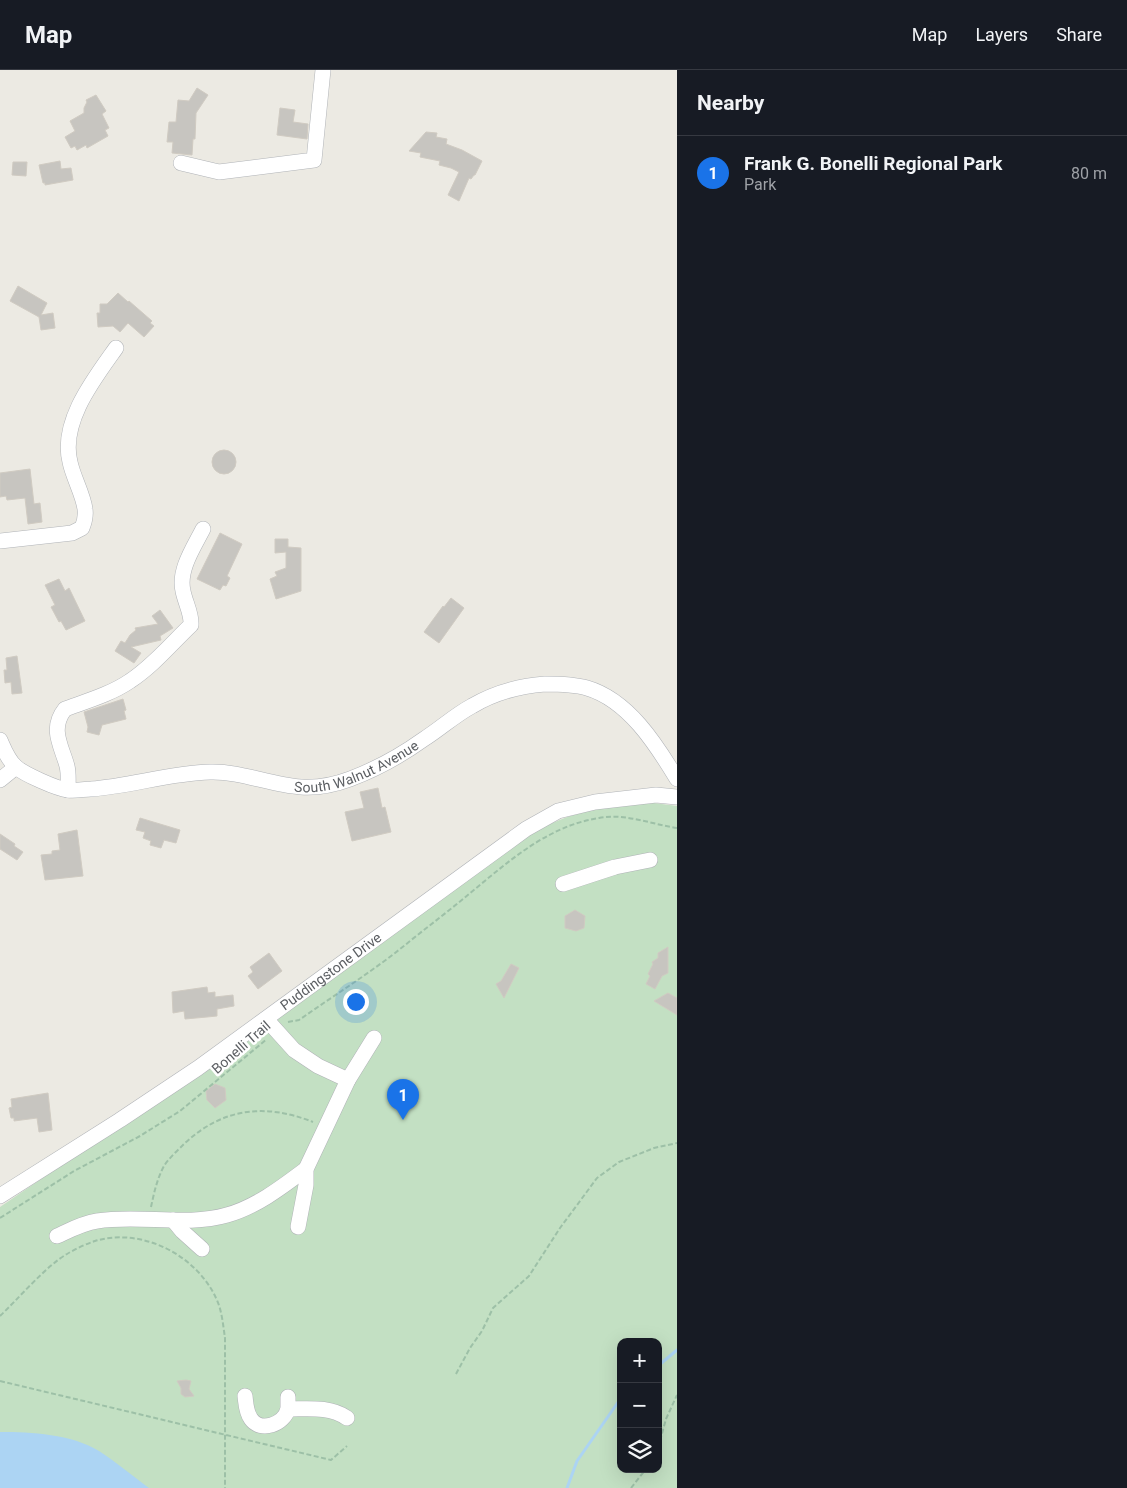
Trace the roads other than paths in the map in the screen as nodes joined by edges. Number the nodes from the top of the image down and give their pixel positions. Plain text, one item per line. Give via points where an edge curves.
1 (323, 70) edge
2 (181, 163) dead end
3 (116, 348) dead end
4 (203, 529) dead end
5 (0, 541) edge
6 (0, 740) edge
7 (16, 767) junction
8 (677, 779) edge
9 (0, 780) edge
10 (68, 790) junction
11 (677, 797) edge
12 (650, 860) dead end
13 (563, 884) dead end
14 (271, 1024) junction
15 (374, 1038) dead end
16 (348, 1080) junction
17 (306, 1169) junction
18 (0, 1196) edge
19 (173, 1220) junction
20 (298, 1227) dead end
21 (57, 1236) dead end
22 (202, 1249) dead end
23 (244, 1396) dead end
24 (347, 1418) dead end

1 - 2 street via 314,160 219,172
3 - 5 street via 89,386 69,432 70,462 86,510 82,528 72,533
4 - 10 street via 182,578 191,625 130,682 62,713 58,736 67,766
6 - 7 street
7 - 9 street
7 - 10 street, South Walnut Avenue
8 - 10 street, South Walnut Avenue via 656,744 610,699 587,688 560,684 529,685 498,693 470,706 423,740 376,767 332,784 300,787 211,772 104,788
11 - 14 street, Puddingstone Drive via 656,795 596,802 558,812 526,828
12 - 13 street via 615,867
14 - 16 street via 294,1050
14 - 18 street, Puddingstone Drive
15 - 16 street
16 - 17 street
17 - 19 street via 278,1190 227,1215
17 - 20 street
19 - 21 street via 96,1221
19 - 22 street
23 - 24 street via 252,1421 261,1425 272,1425 282,1419 288,1403 338,1412

